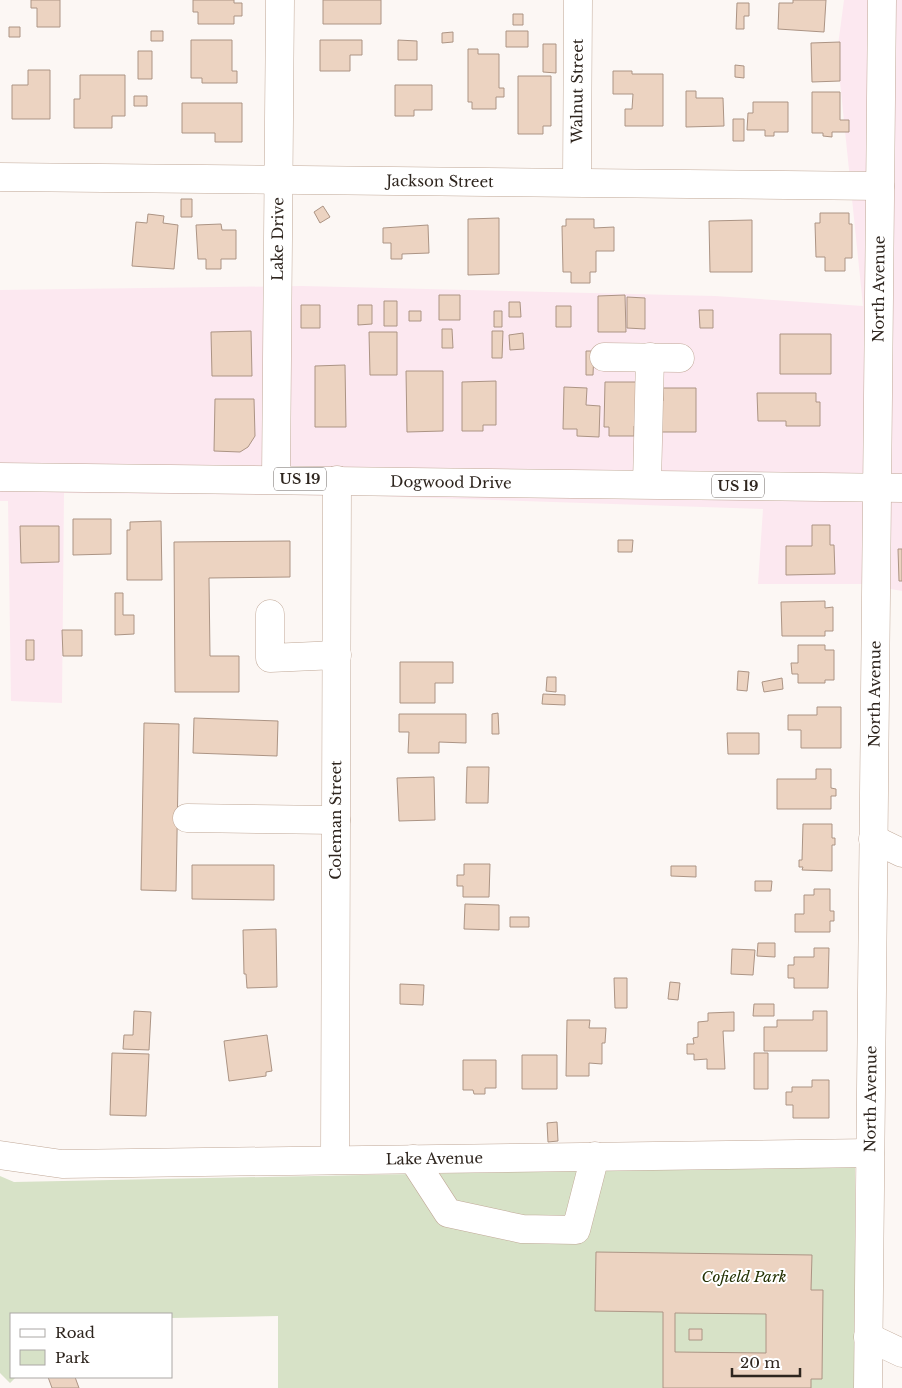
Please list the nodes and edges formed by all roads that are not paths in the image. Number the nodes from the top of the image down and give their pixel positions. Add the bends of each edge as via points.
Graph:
1 (280, 0) edge
2 (578, 0) edge
3 (882, 0) edge
4 (0, 177) edge
5 (278, 179) junction
6 (577, 182) junction
7 (880, 186) junction
8 (891, 231) edge
9 (604, 357) dead end
10 (650, 357) junction
11 (680, 358) dead end
12 (890, 377) edge
13 (0, 477) edge
14 (276, 479) junction
15 (338, 480) junction
16 (647, 484) junction
17 (890, 488) edge
18 (270, 614) dead end
19 (337, 656) junction
20 (187, 818) dead end
21 (336, 820) junction
22 (873, 839) junction
23 (902, 853) edge
24 (870, 1153) junction
25 (0, 1154) edge
26 (595, 1156) junction
27 (413, 1159) junction
28 (335, 1160) junction
29 (868, 1337) junction
30 (902, 1353) edge
31 (868, 1388) edge

1 - 5 street, Lake Drive
2 - 6 street, Walnut Street
3 - 7 street, North Avenue
4 - 5 street, Jackson Street
5 - 6 street, Jackson Street
5 - 14 street, Lake Drive
6 - 7 street, Jackson Street
7 - 8 street, North Avenue
8 - 12 street, North Avenue
9 - 10 street
10 - 11 street
10 - 16 street
12 - 17 street, North Avenue
13 - 14 street, Dogwood Drive / US 19
14 - 15 street, Dogwood Drive / US 19
15 - 16 street, Dogwood Drive / US 19
15 - 19 street, Coleman Street
16 - 17 street, Dogwood Drive / US 19
17 - 22 street, North Avenue
18 - 19 street via 270,658
19 - 21 street, Coleman Street
20 - 21 street
21 - 28 street, Coleman Street
22 - 23 street
22 - 24 street, North Avenue
24 - 26 street, Lake Avenue
24 - 29 street, North Avenue
25 - 28 street, Lake Avenue via 62,1164
26 - 27 street, Lake Avenue
26 - 27 street via 576,1230 522,1228 448,1212
27 - 28 street, Lake Avenue
29 - 30 street
29 - 31 street, North Avenue

